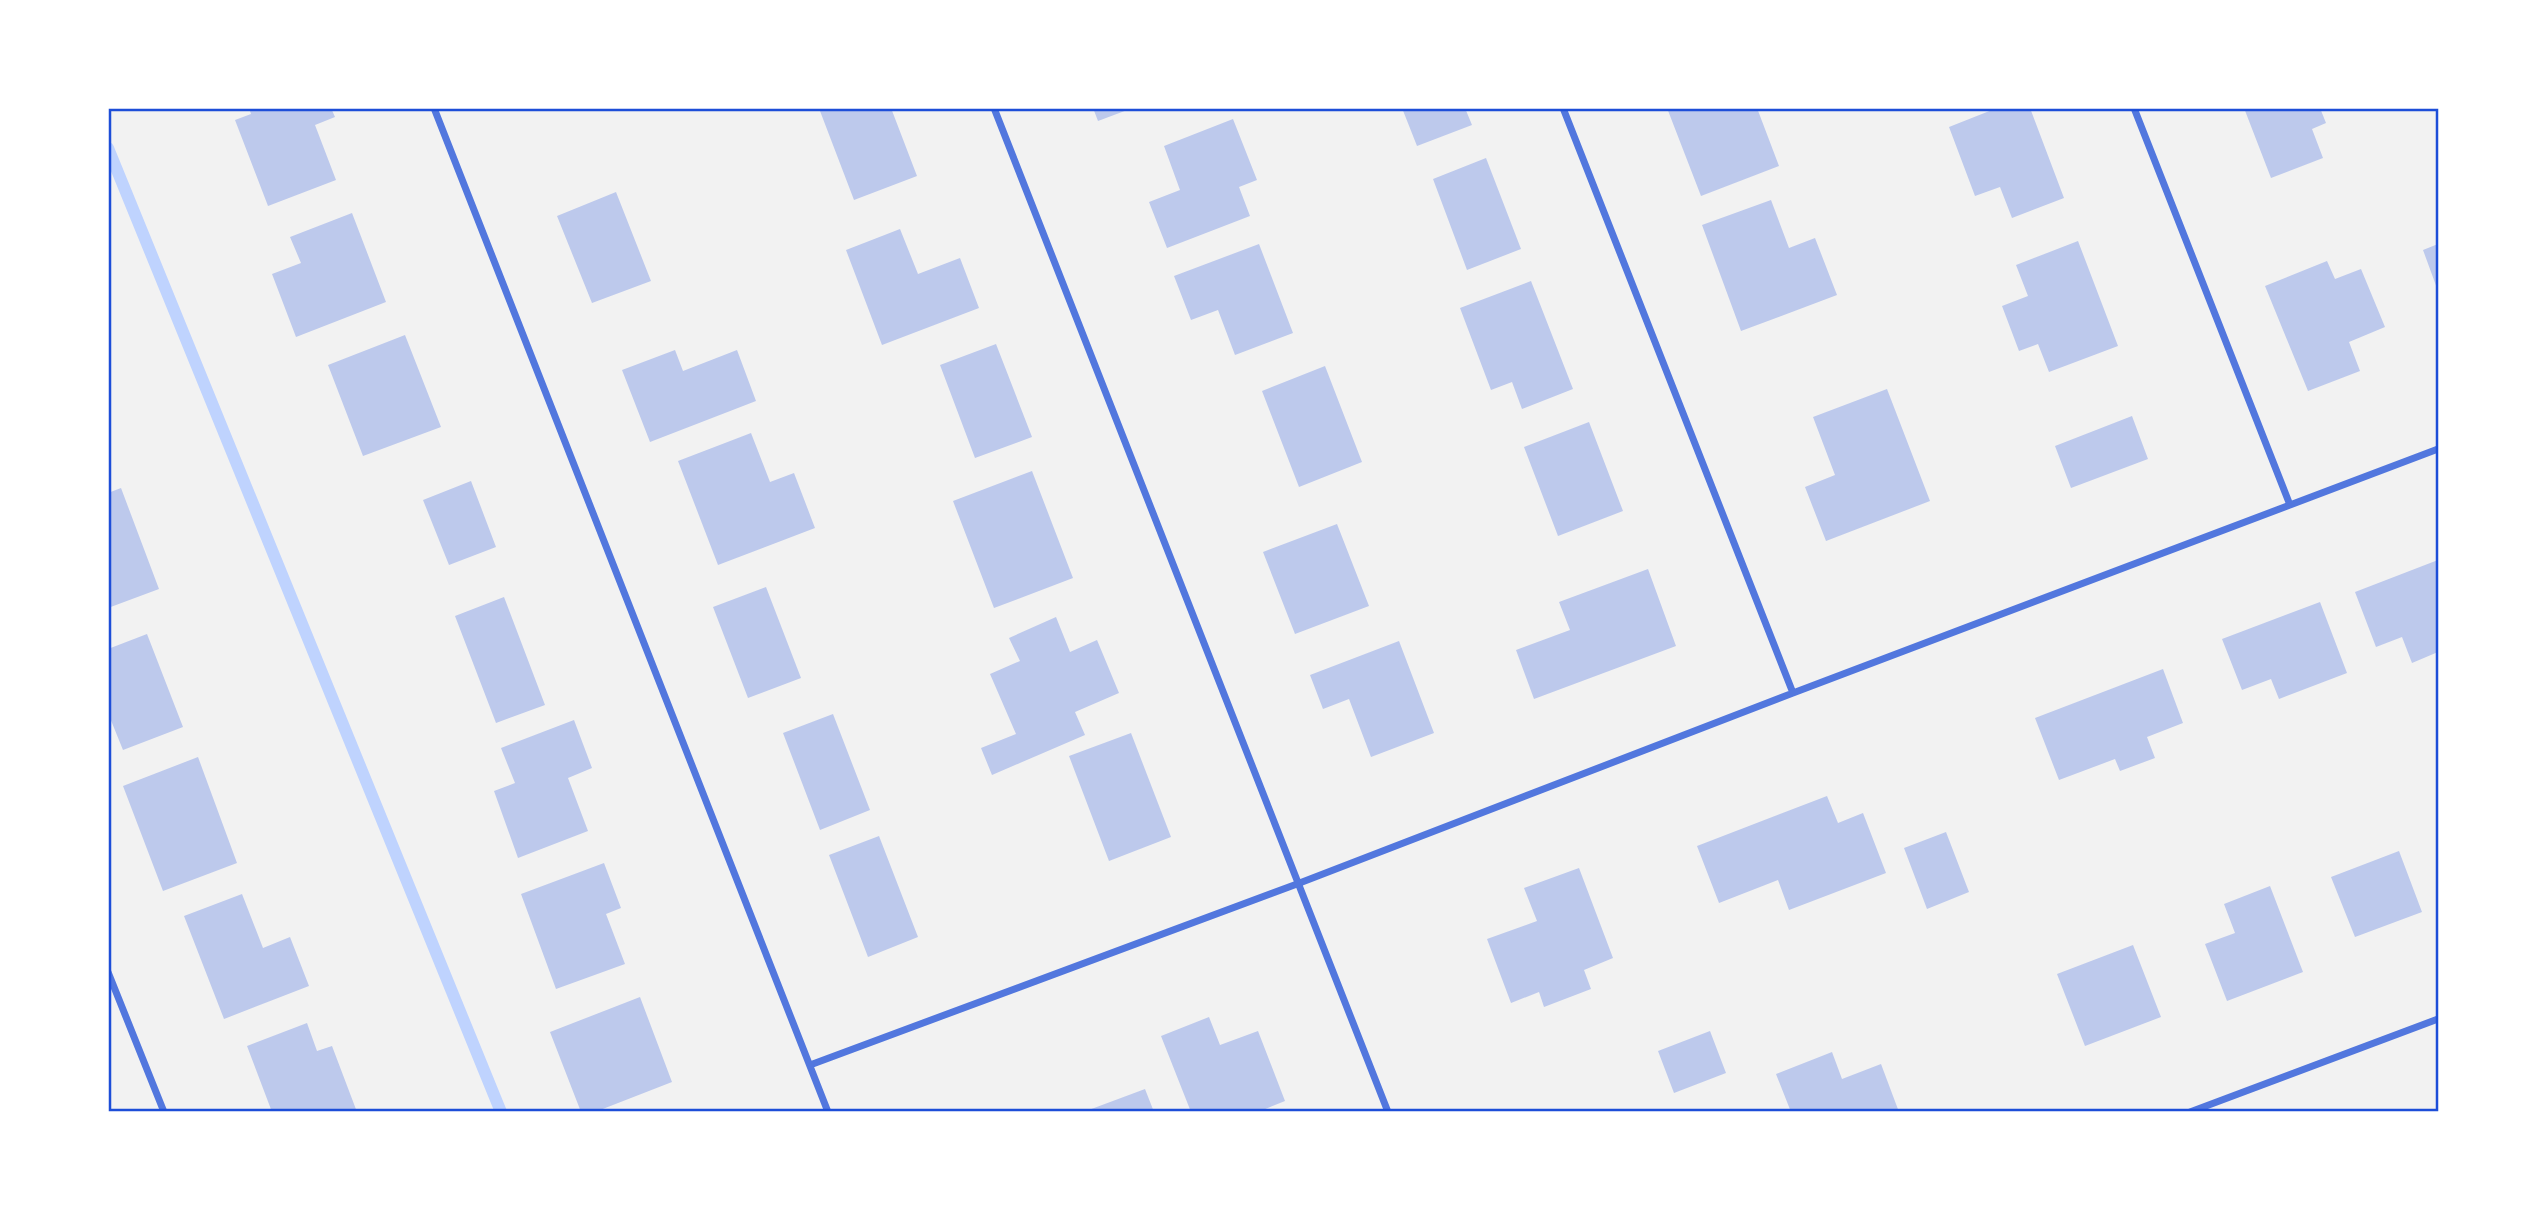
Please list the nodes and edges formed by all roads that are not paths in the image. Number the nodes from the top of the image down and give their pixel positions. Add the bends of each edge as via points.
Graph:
1 (434, 108) edge
2 (994, 108) edge
3 (1563, 108) edge
4 (2134, 108) edge
5 (2438, 449) edge
6 (2290, 505) junction
7 (1793, 693) junction
8 (1297, 884) junction
9 (108, 972) edge
10 (2438, 1019) edge
11 (810, 1065) junction
12 (164, 1111) edge
13 (828, 1111) edge
14 (1388, 1111) edge
15 (2190, 1111) edge

1 - 11 street
2 - 8 street
3 - 7 street
4 - 6 street
5 - 6 street
6 - 7 street
7 - 8 street
8 - 11 street
8 - 14 street
9 - 12 street
10 - 15 street
11 - 13 street

